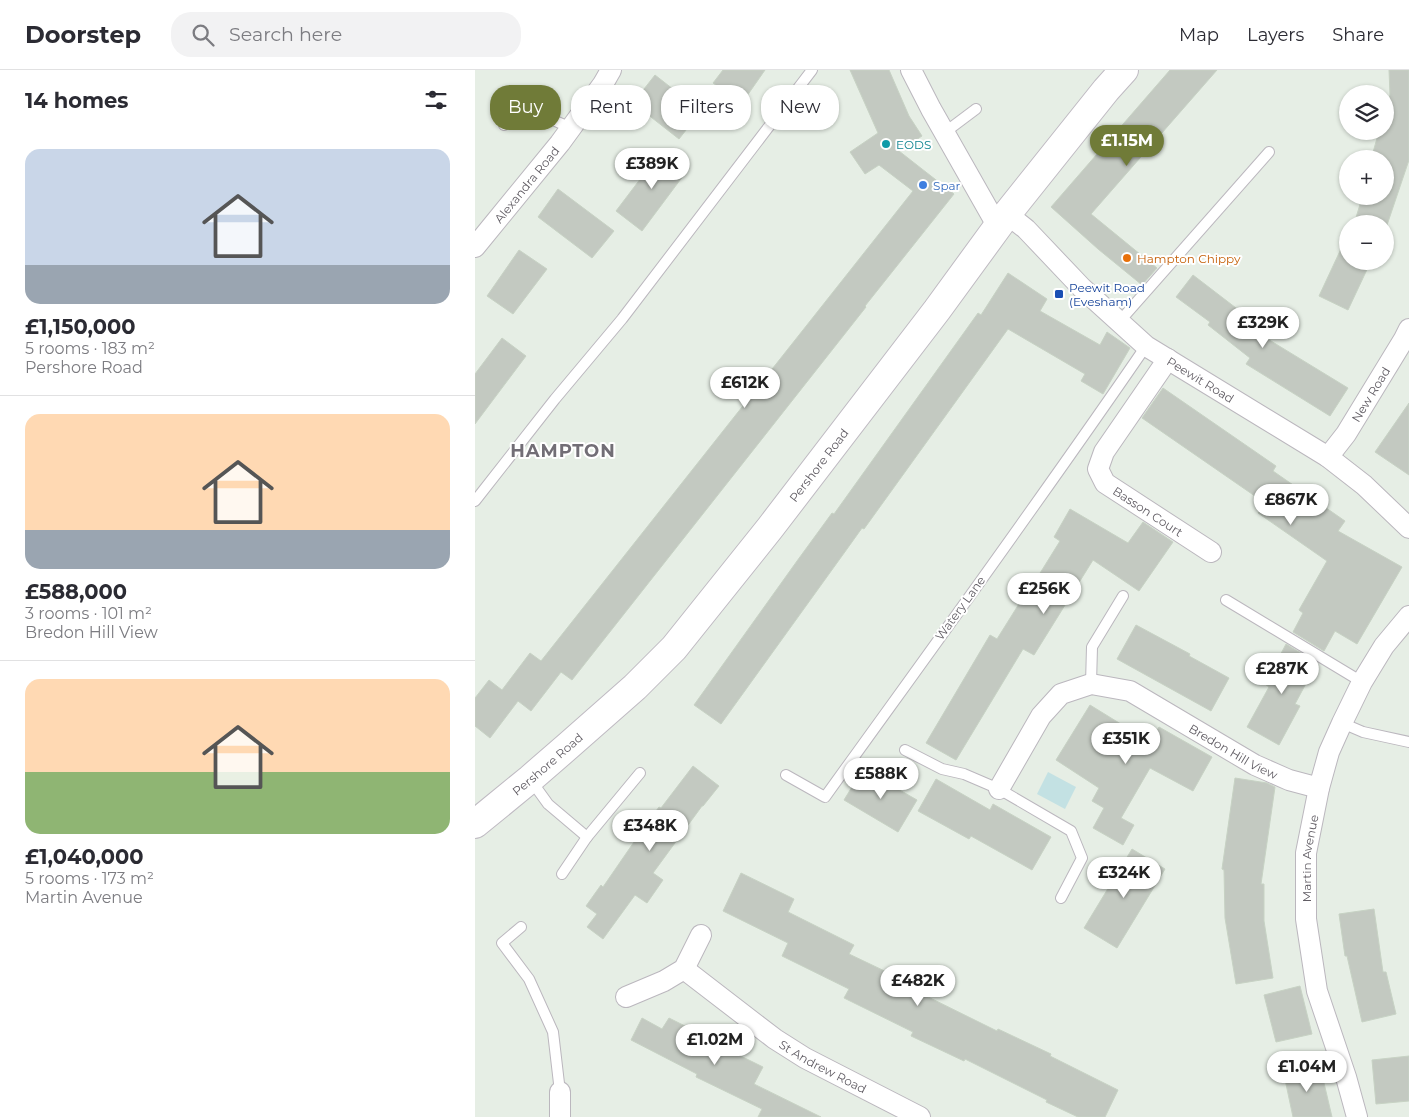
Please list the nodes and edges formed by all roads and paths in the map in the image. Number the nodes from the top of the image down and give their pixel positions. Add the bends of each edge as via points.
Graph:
1 (611, 70) edge
2 (812, 70) edge
3 (911, 70) edge
4 (1124, 70) edge
5 (602, 85) edge
6 (977, 109) dead end
7 (561, 124) edge
8 (571, 128) joint
9 (944, 133) junction
10 (1269, 152) dead end
11 (1003, 220) junction
12 (475, 248) edge
13 (1119, 322) junction
14 (1409, 329) edge
15 (1146, 346) junction
16 (1168, 360) junction
17 (1328, 457) junction
18 (475, 501) edge
19 (1409, 528) edge
20 (1211, 552) dead end
21 (1123, 596) dead end
22 (1226, 600) dead end
23 (1409, 616) edge
24 (1363, 682) junction
25 (1091, 684) junction
26 (1342, 722) junction
27 (1409, 742) edge
28 (905, 750) dead end
29 (640, 773) dead end
30 (786, 775) dead end
31 (530, 780) junction
32 (1319, 788) junction
33 (999, 789) junction
34 (475, 824) edge
35 (587, 837) junction
36 (562, 874) dead end
37 (1061, 898) dead end
38 (521, 927) dead end
39 (701, 935) dead end
40 (685, 968) junction
41 (626, 997) dead end
42 (560, 1092) joint
43 (560, 1117) edge
44 (920, 1117) edge
45 (1357, 1117) edge

1 - 5 street, Alexandra Road
2 - 18 lane via 623,319 555,398
3 - 9 street
4 - 11 main road, Pershore Road
6 - 9 lane
7 - 8 lane
8 - 12 street, Alexandra Road
9 - 11 street
10 - 13 lane
11 - 13 street, Peewit Road via 1026,229
11 - 31 main road, Pershore Road via 781,513 674,648
13 - 15 street, Peewit Road
14 - 17 street, New Road via 1346,434
15 - 16 street, Peewit Road
15 - 30 lane, Watery Lane via 1068,460 825,797
16 - 17 street, Peewit Road
16 - 20 street, Basson Court via 1104,452 1098,469 1105,483
17 - 19 street, Peewit Road
21 - 25 lane via 1092,647
22 - 24 lane
23 - 24 street, Martin Avenue via 1385,646
24 - 26 street, Martin Avenue
25 - 32 street, Bredon Hill View via 1130,691 1255,765 1289,780
25 - 33 street, Bredon Hill View via 1061,694 1041,716
26 - 27 lane via 1363,732
26 - 32 street, Martin Avenue
28 - 33 lane via 942,769
29 - 35 lane
31 - 34 main road, Pershore Road
31 - 35 lane via 548,804
32 - 45 street, Martin Avenue via 1306,853 1306,919 1317,991
33 - 37 lane via 1071,831 1082,858
35 - 36 lane
38 - 42 lane via 502,943 529,979 553,1032
39 - 40 street
40 - 41 street
40 - 44 street, St Andrew Road via 775,1039 805,1058
42 - 43 street

